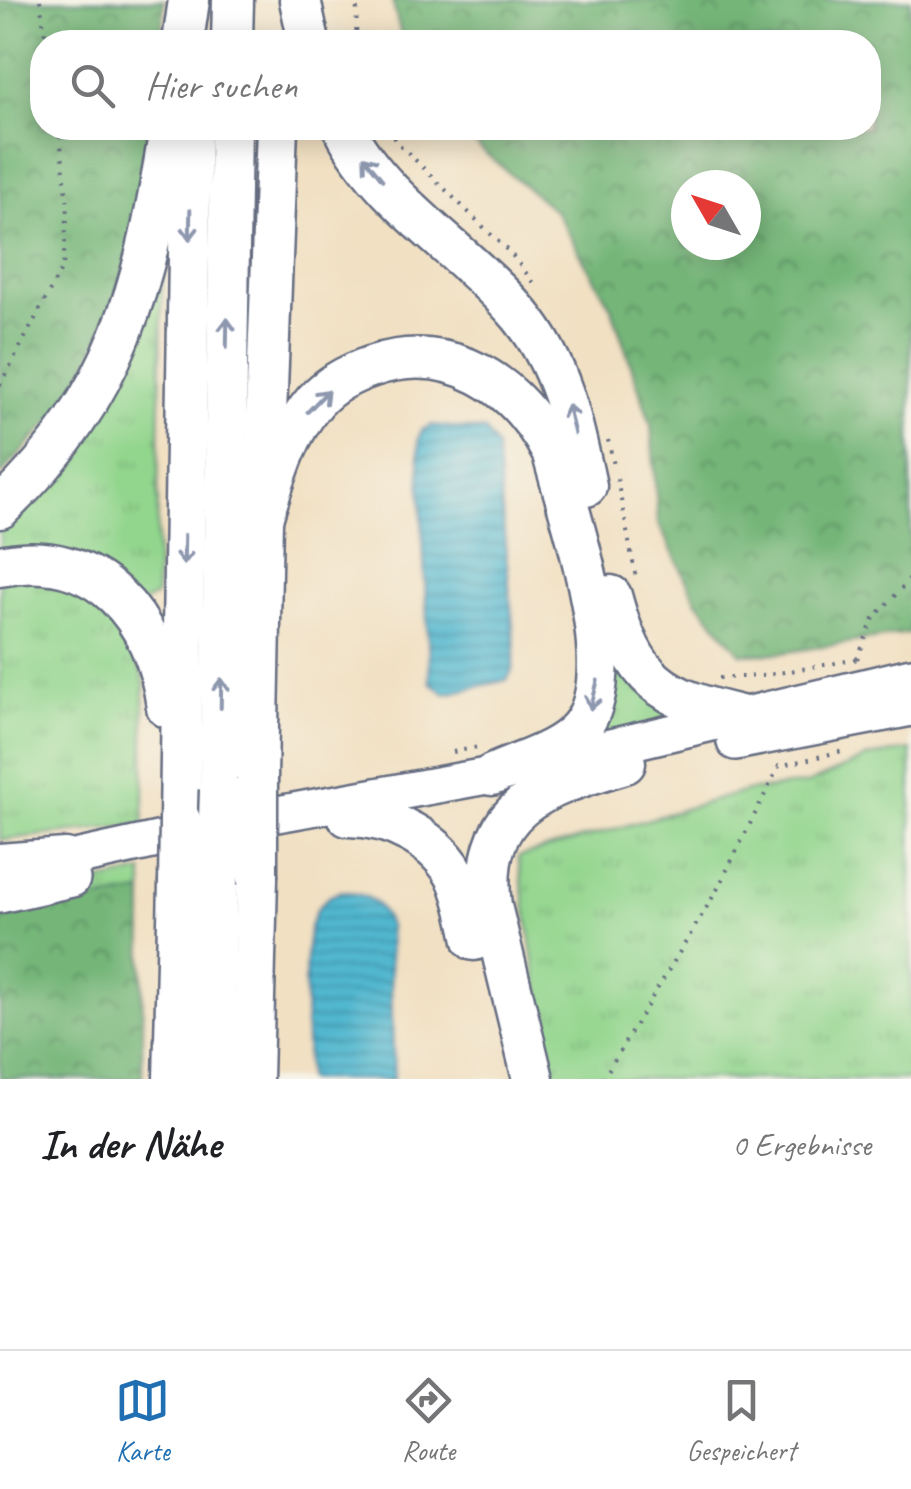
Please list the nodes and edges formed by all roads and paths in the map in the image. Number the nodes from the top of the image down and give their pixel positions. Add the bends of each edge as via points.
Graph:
1 (40, 0) edge
2 (191, 0) edge
3 (233, 0) edge
4 (282, 0) edge
5 (300, 0) edge
6 (357, 0) edge
7 (44, 30) edge
8 (185, 30) edge
9 (192, 30) edge
10 (232, 30) edge
11 (281, 30) edge
12 (306, 30) edge
13 (356, 30) edge
14 (61, 140) edge
15 (168, 140) edge
16 (192, 140) edge
17 (230, 140) edge
18 (277, 140) edge
19 (350, 140) edge
20 (0, 385) edge
21 (0, 508) edge
22 (262, 519) junction
23 (0, 566) edge
24 (911, 578) edge
25 (867, 666) junction
26 (710, 676) dead end
27 (911, 676) edge
28 (911, 708) edge
29 (744, 718) junction
30 (625, 763) junction
31 (779, 766) dead end
32 (492, 775) junction
33 (203, 793) junction
34 (348, 816) junction
35 (0, 864) edge
36 (71, 869) junction
37 (0, 875) edge
38 (198, 883) junction
39 (0, 895) edge
40 (174, 1079) edge
41 (213, 1079) edge
42 (252, 1079) edge
43 (508, 1079) edge
44 (533, 1079) edge
45 (603, 1079) edge

1 - 7 path
2 - 8 highway
2 - 9 highway
3 - 10 highway
4 - 11 highway
5 - 12 highway
6 - 13 path
14 - 20 path via 68,206 63,266
15 - 21 highway via 138,291 113,358 47,462
16 -> 33 highway
33 -> 17 highway
18 - 22 highway
29 -> 19 highway via 667,692 630,654 567,401 550,359 522,318 394,194
22 -> 32 highway via 294,430 345,377 392,360 434,358 466,366 521,404 553,454 598,643 598,684 589,715 568,740
22 - 33 highway
23 - 33 highway via 56,564 88,575 141,622
24 - 25 path via 874,618
25 - 26 path via 736,680
25 - 27 main road
25 - 29 main road
28 - 30 main road
29 - 32 main road
30 - 34 main road
30 - 44 highway via 522,803 494,846 492,906
31 - 45 path via 717,890
32 - 36 main road via 272,816
33 - 38 highway, bridge
33 - 42 highway, bridge via 257,877
34 - 36 main road
34 - 43 highway via 397,824 432,848 457,878
35 - 36 highway
36 - 37 main road
36 - 39 main road
38 - 40 highway
38 - 41 highway

